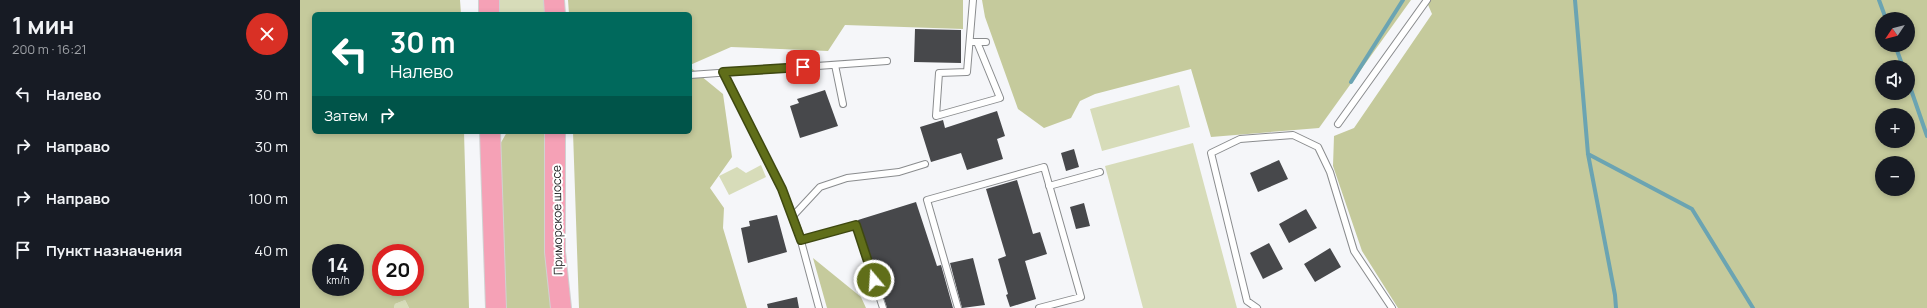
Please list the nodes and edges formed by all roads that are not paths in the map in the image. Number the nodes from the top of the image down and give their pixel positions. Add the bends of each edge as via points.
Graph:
1 (489, 0) edge
2 (554, 0) edge
3 (973, 0) edge
4 (1427, 0) edge
5 (489, 12) edge
6 (555, 12) edge
7 (974, 42) junction
8 (986, 42) dead end
9 (887, 61) dead end
10 (835, 65) junction
11 (723, 72) junction
12 (692, 74) edge
13 (843, 104) dead end
14 (1338, 124) dead end
15 (490, 134) edge
16 (555, 134) edge
17 (925, 164) dead end
18 (1100, 172) dead end
19 (1049, 186) junction
20 (793, 216) junction
21 (801, 240) junction
22 (496, 308) edge
23 (561, 308) edge
24 (820, 308) edge
25 (883, 308) edge
26 (958, 308) edge
27 (1039, 308) edge
28 (1256, 308) edge
29 (1392, 308) edge

1 - 5 main road
2 - 6 main road
3 - 7 lane
4 - 14 lane
7 - 7 lane via 967,72 939,73 936,116 1000,98
7 - 8 lane
9 - 10 lane
10 - 11 lane
10 - 13 lane
11 - 12 lane
11 - 20 lane
15 - 22 main road
16 - 23 main road, Приморское шоссе via 555,252
17 - 20 lane via 899,172 847,178 820,188
18 - 19 lane
19 - 26 lane via 1044,167 927,200
19 - 27 lane via 1081,297
20 - 21 lane
21 - 24 lane
21 - 25 lane via 856,225
28 - 29 lane via 1247,301 1211,154 1240,139 1293,135 1318,147 1330,172 1354,251

